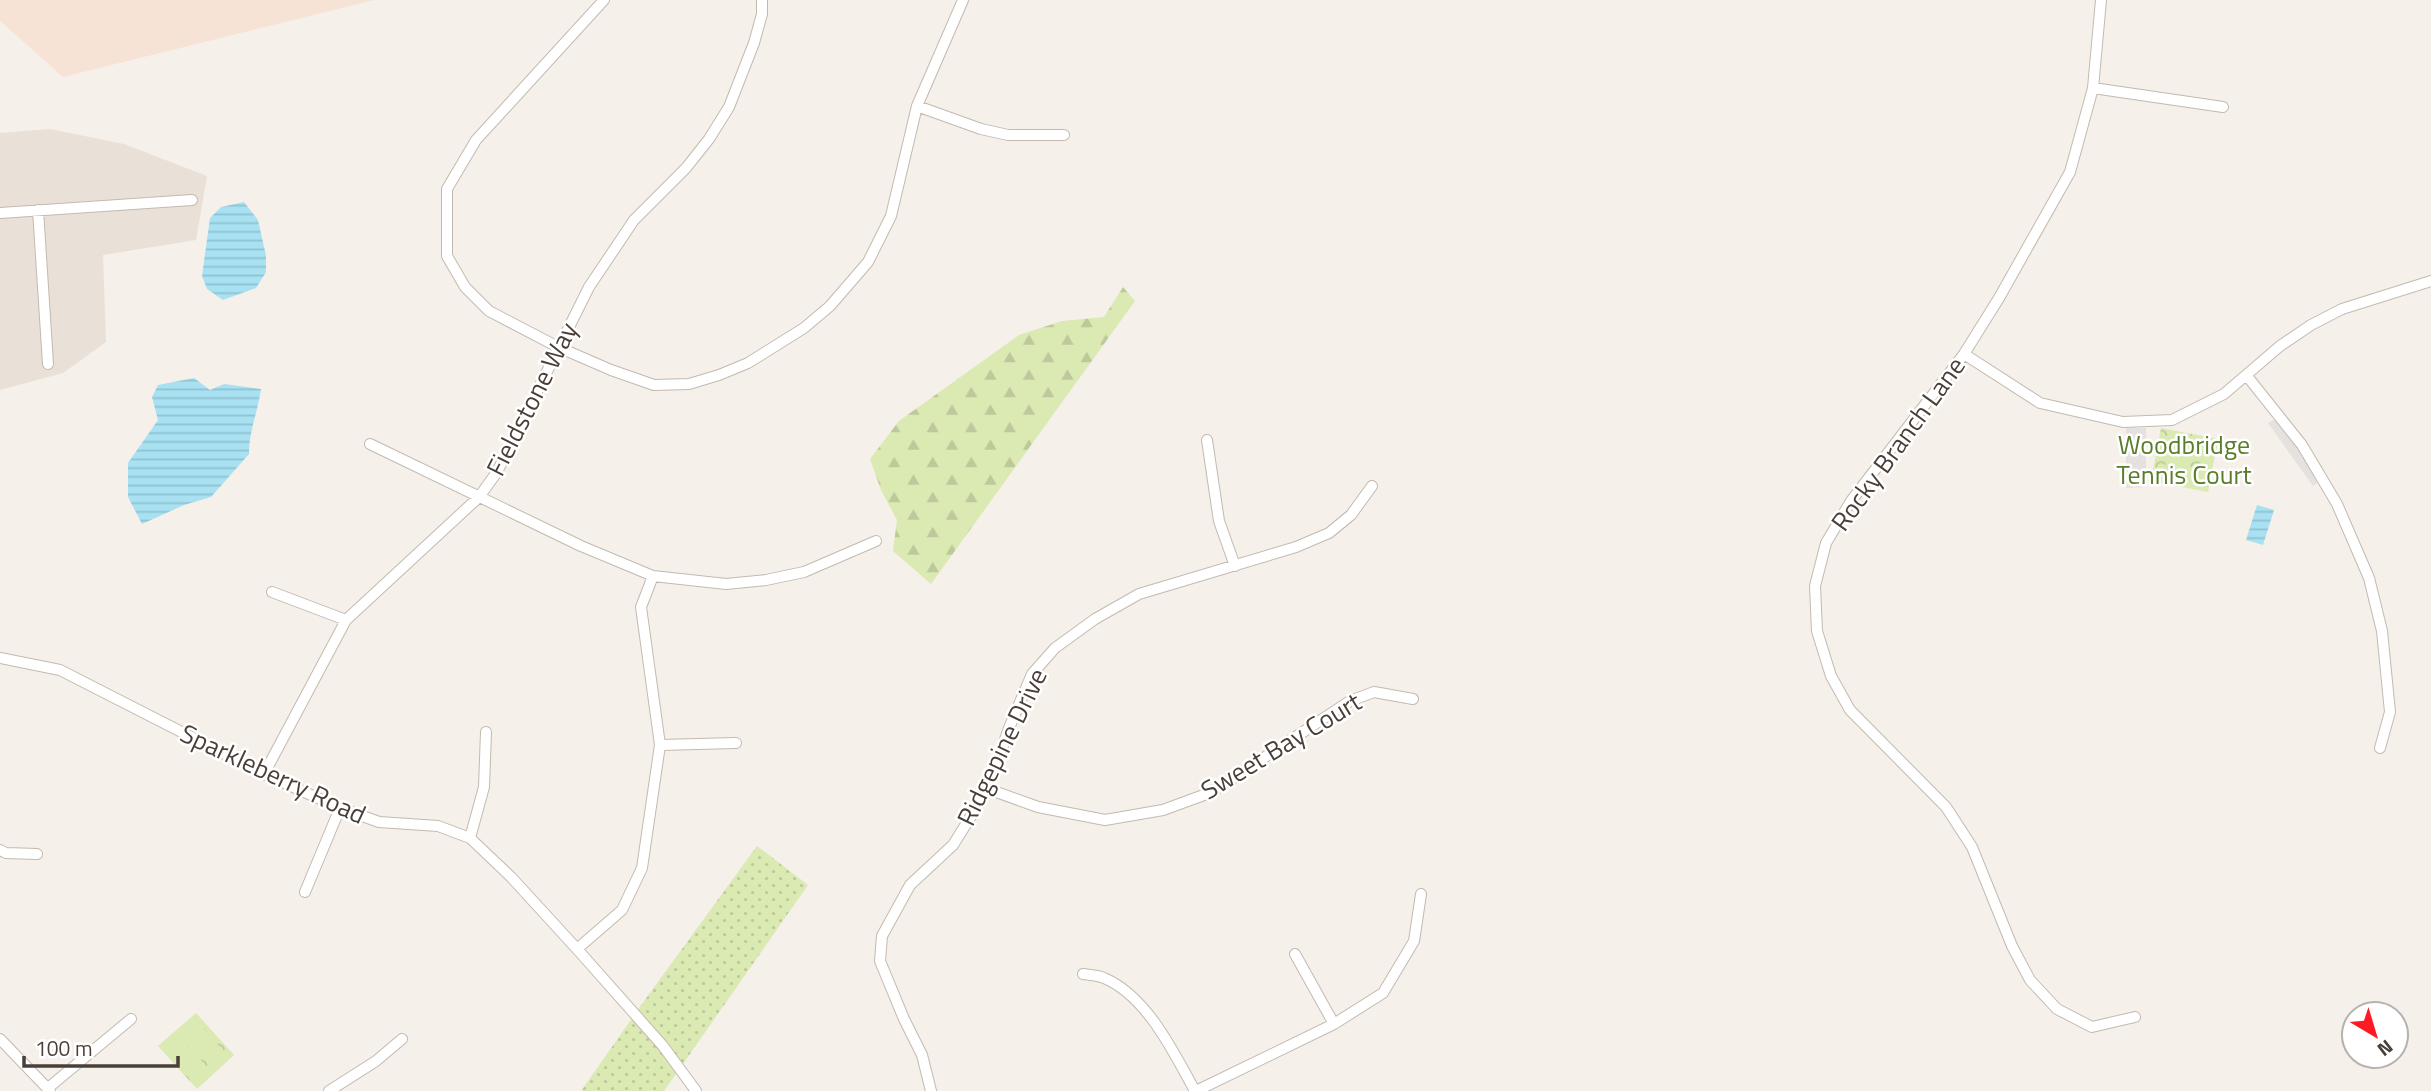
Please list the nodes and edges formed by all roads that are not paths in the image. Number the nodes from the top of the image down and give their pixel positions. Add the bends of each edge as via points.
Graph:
1 (604, 0) edge
2 (762, 0) edge
3 (963, 0) edge
4 (2101, 0) edge
5 (2093, 88) junction
6 (917, 106) junction
7 (2223, 107) dead end
8 (1063, 135) dead end
9 (192, 200) dead end
10 (38, 210) junction
11 (0, 213) edge
12 (2431, 281) edge
13 (558, 347) junction
14 (1964, 354) junction
15 (48, 364) dead end
16 (2247, 376) junction
17 (1207, 440) dead end
18 (370, 444) dead end
19 (1371, 486) dead end
20 (479, 497) junction
21 (876, 541) dead end
22 (1235, 566) junction
23 (653, 576) junction
24 (272, 592) dead end
25 (345, 621) junction
26 (0, 658) edge
27 (1413, 699) dead end
28 (486, 732) dead end
29 (736, 743) dead end
30 (660, 745) junction
31 (2380, 748) dead end
32 (264, 774) junction
33 (988, 789) junction
34 (340, 808) junction
35 (470, 838) junction
36 (0, 850) edge
37 (37, 853) dead end
38 (305, 892) dead end
39 (1421, 894) dead end
40 (576, 948) junction
41 (1296, 954) dead end
42 (1083, 974) dead end
43 (2135, 1017) dead end
44 (131, 1019) dead end
45 (1334, 1024) junction
46 (0, 1039) edge
47 (402, 1039) dead end
48 (49, 1090) edge
49 (329, 1091) edge
50 (696, 1091) edge
51 (931, 1091) edge
52 (1196, 1091) edge

1 - 13 street via 476,140 447,189 447,256 465,286 489,311
2 - 13 street, Fieldstone Way via 754,43 729,107 686,168 634,220 589,287
3 - 6 street
4 - 5 street, Rocky Branch Lane
5 - 7 street
5 - 14 street, Rocky Branch Lane via 2070,172
6 - 8 street via 1008,135
6 - 13 street via 891,216 868,262 830,306 774,348 748,363 690,384 654,385
9 - 10 street
10 - 11 street
10 - 15 street
12 - 16 street via 2342,309 2311,325
13 - 20 street, Fieldstone Way via 497,472
14 - 16 street via 2040,402 2123,422 2172,420 2224,394
14 - 43 street, Rocky Branch Lane via 1851,501 1826,542 1815,586 1817,631 1831,676 1850,710 1946,807 1972,847 2030,980 2057,1009 2092,1027
16 - 31 street via 2302,444 2337,504 2369,578 2382,631 2390,712
17 - 22 street via 1219,521
18 - 20 street
19 - 22 street, Ridgepine Drive via 1352,515 1329,533
20 - 23 street
20 - 25 street, Fieldstone Way
21 - 23 street via 804,572 766,580 726,584
22 - 33 street, Ridgepine Drive via 1139,594 1055,648 1032,674
23 - 30 street via 641,607
24 - 25 street
25 - 32 street, Fieldstone Way
26 - 32 street, Sparkleberry Road via 60,670
27 - 33 street, Sweet Bay Court via 1374,692 1350,701 1212,792 1163,810 1105,820 1038,807
28 - 35 street via 484,787
29 - 30 street
30 - 40 street via 642,868 622,910
32 - 34 street, Sparkleberry Road
33 - 51 street, Ridgepine Drive via 953,845 910,885 882,936 880,961 922,1055
34 - 35 street, Sparkleberry Road via 379,822 438,826
34 - 38 street
35 - 40 street, Sparkleberry Road
36 - 37 street
39 - 45 street via 1415,941 1382,993
40 - 50 street, Sparkleberry Road via 663,1046
41 - 45 street
42 - 52 street via 1103,977 1130,995 1165,1037
44 - 48 street
45 - 52 street
46 - 48 street
47 - 49 street

